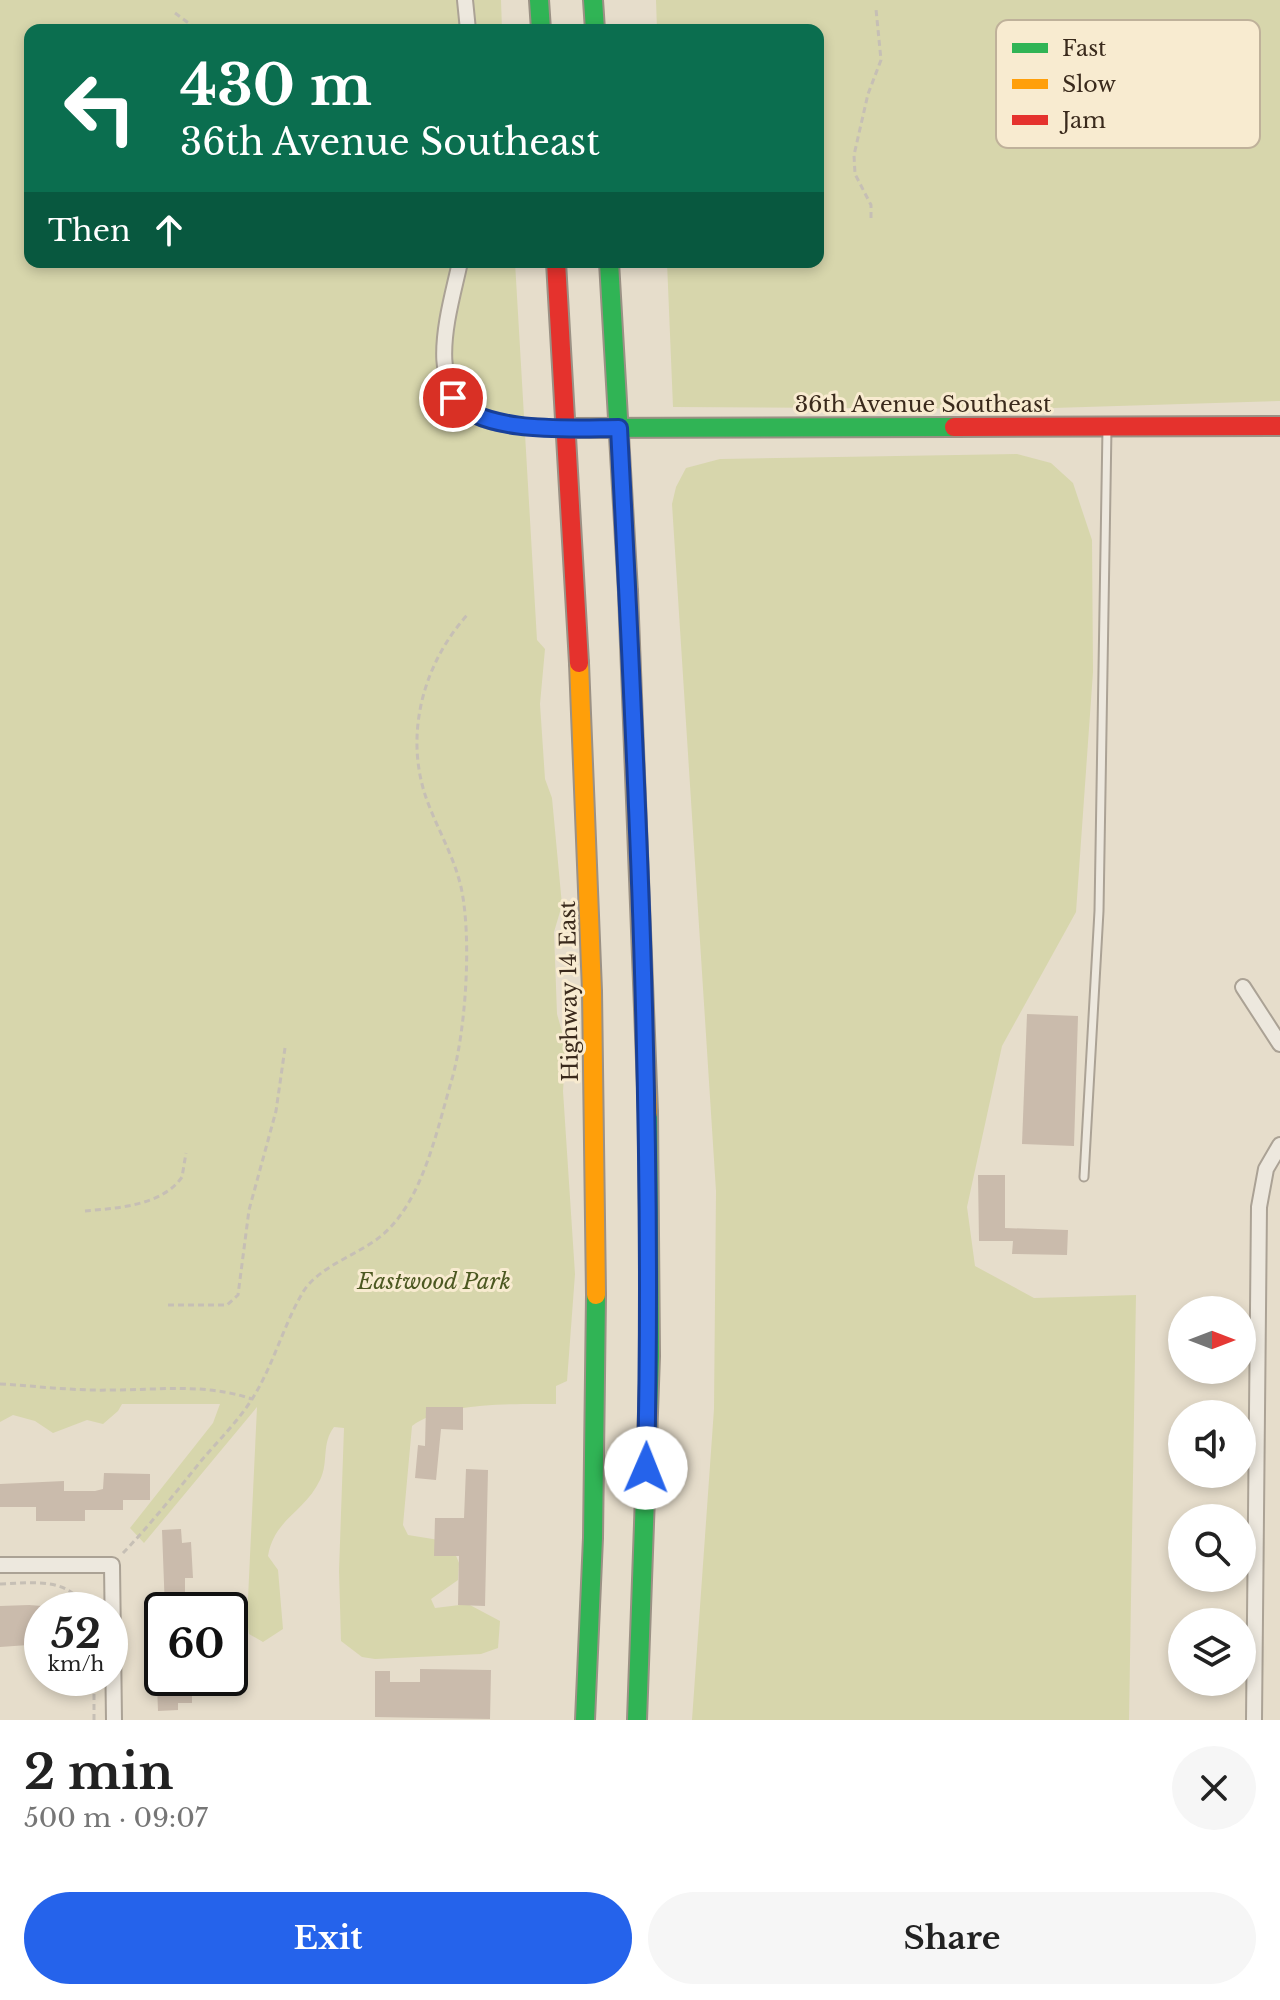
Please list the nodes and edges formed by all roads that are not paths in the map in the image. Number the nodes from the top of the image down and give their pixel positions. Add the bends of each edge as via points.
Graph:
1 (465, 0) edge
2 (539, 0) edge
3 (593, 0) edge
4 (467, 24) edge
5 (541, 24) edge
6 (595, 24) edge
7 (459, 268) edge
8 (556, 268) edge
9 (609, 268) edge
10 (1280, 426) edge
11 (567, 428) junction
12 (619, 428) junction
13 (1107, 428) junction
14 (1243, 987) dead end
15 (1280, 1044) edge
16 (1280, 1145) edge
17 (1084, 1177) dead end
18 (0, 1565) edge
19 (114, 1720) edge
20 (585, 1720) edge
21 (637, 1720) edge
22 (1254, 1720) edge

1 - 4 street
2 - 5 main road
3 - 6 main road
7 - 11 street via 444,362 453,398 482,418
8 - 11 main road, Highway 14 East
9 - 12 main road
10 - 13 main road, 36th Avenue Southeast
11 - 12 main road, 36th Avenue Southeast
11 - 20 main road, Highway 14 East via 586,767 597,1153 595,1451
12 - 13 main road, 36th Avenue Southeast
12 - 21 main road via 638,796 647,1163 648,1386
13 - 17 lane via 1099,911
14 - 15 street
16 - 22 street via 1266,1169 1259,1207
18 - 19 street via 112,1565

